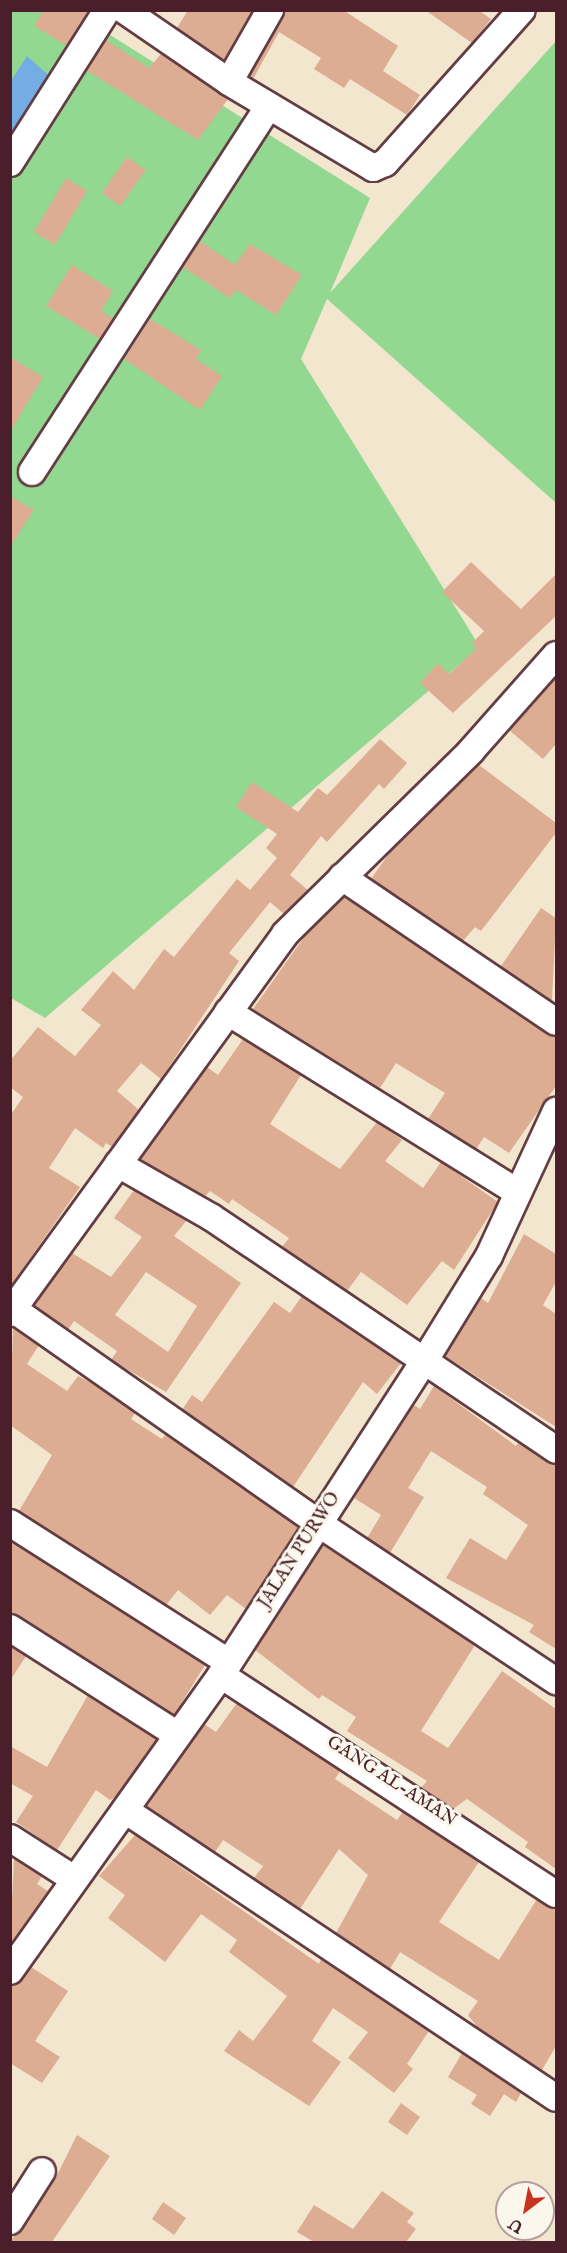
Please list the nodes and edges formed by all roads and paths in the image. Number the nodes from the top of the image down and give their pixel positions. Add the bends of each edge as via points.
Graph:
1 (107, 10) edge
2 (124, 10) edge
3 (270, 10) edge
4 (522, 10) edge
5 (229, 82) junction
6 (269, 106) junction
7 (10, 163) edge
8 (32, 472) dead end
9 (556, 655) edge
10 (342, 876) junction
11 (228, 1012) junction
12 (556, 1022) edge
13 (556, 1111) edge
14 (549, 1140) edge
15 (118, 1164) junction
16 (517, 1192) junction
17 (11, 1310) edge
18 (425, 1360) junction
19 (556, 1450) edge
20 (10, 1523) edge
21 (318, 1523) junction
22 (10, 1628) edge
23 (225, 1669) junction
24 (556, 1681) edge
25 (177, 1735) junction
26 (125, 1810) junction
27 (10, 1838) edge
28 (74, 1879) junction
29 (556, 1894) edge
30 (10, 1971) edge
31 (556, 2098) edge
32 (42, 2171) dead end
33 (10, 2221) edge

1 - 7 street
2 - 5 street
3 - 5 street
4 - 6 street via 379,167
5 - 6 street
6 - 8 street
9 - 10 street via 471,751
10 - 11 street via 285,934
10 - 12 street
11 - 15 street
11 - 16 street
13 - 14 street, JALAN PURWO
14 - 16 street, JALAN PURWO
15 - 17 street
15 - 18 street via 211,1217
16 - 18 street, JALAN PURWO via 489,1256
17 - 21 street
18 - 19 street
18 - 21 street, JALAN PURWO
20 - 23 street, GANG AL-AMAN
21 - 23 street, JALAN PURWO
21 - 24 street
22 - 25 street
23 - 25 street, JALAN PURWO
23 - 29 street, GANG AL-AMAN
25 - 26 street, JALAN PURWO
26 - 28 street, JALAN PURWO
26 - 31 street
27 - 28 street
28 - 30 street, JALAN PURWO
32 - 33 street

